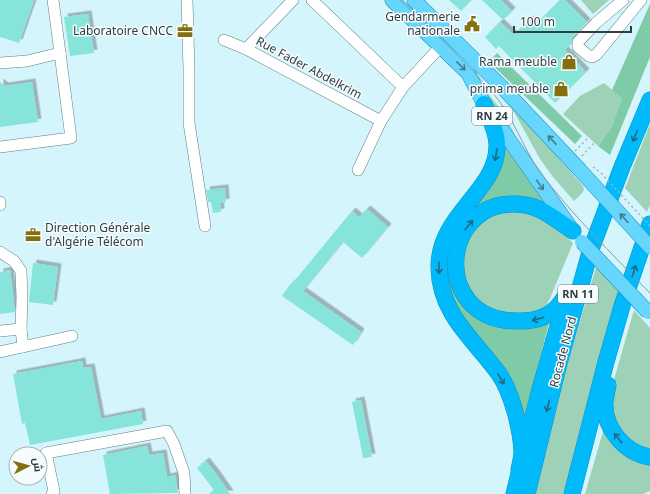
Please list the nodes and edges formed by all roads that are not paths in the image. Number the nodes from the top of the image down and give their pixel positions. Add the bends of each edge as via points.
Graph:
1 (53, 0) edge
2 (187, 0) edge
3 (293, 0) edge
4 (312, 0) edge
5 (392, 0) edge
6 (414, 0) edge
7 (623, 0) edge
8 (641, 0) edge
9 (224, 40) dead end
10 (441, 46) junction
11 (246, 49) junction
12 (60, 53) junction
13 (0, 63) edge
14 (403, 87) junction
15 (650, 100) edge
16 (484, 104) junction
17 (381, 121) junction
18 (0, 147) edge
19 (358, 170) dead end
20 (650, 225) edge
21 (205, 226) dead end
22 (581, 243) junction
23 (650, 247) edge
24 (0, 252) edge
25 (566, 295) junction
26 (622, 306) junction
27 (649, 313) edge
28 (21, 329) junction
29 (0, 331) edge
30 (72, 336) dead end
31 (23, 347) junction
32 (0, 352) edge
33 (650, 457) edge
34 (519, 470) junction
35 (52, 494) edge
36 (185, 494) edge
37 (514, 494) edge
38 (527, 494) edge
39 (572, 494) edge

1 - 12 street
2 - 21 street via 189,123
3 - 11 street
4 - 14 street
5 - 10 main road, RN 24
23 -> 6 main road, RN 24, bridge via 579,163
7 - 8 street via 578,42 578,47 589,56 596,54
9 - 11 street, Rue Fader Abdelkrim
10 - 14 street
10 -> 16 main road, RN 24 via 468,73
11 - 17 street, Rue Fader Abdelkrim
12 - 13 street via 27,61
12 - 18 street via 71,138
14 - 17 street
15 -> 22 highway, Rocade Nord / RN 11 via 622,167
16 -> 22 main road, RN 24
16 -> 34 highway via 498,144 496,160 490,173 450,226 441,248 440,279 451,313 499,375 506,388 514,408 519,432 522,452
17 - 19 street
26 -> 20 highway
22 - 25 highway
25 -> 22 highway via 558,308 541,319 515,322 493,318 476,308 463,292 456,276 456,250 465,230 478,216 498,206 525,205 538,210 551,216
22 - 27 main road, RN 24, bridge
22 -> 38 highway, Rocade Nord / RN 11 via 558,367
24 - 28 street via 14,261 21,271
25 - 34 highway
33 -> 26 highway via 632,451 622,444 608,422 605,402
26 - 39 highway
28 - 29 street
28 - 31 street
30 - 31 street
31 - 32 street
34 - 37 highway
35 - 36 street via 54,491 46,453 167,431 184,473

